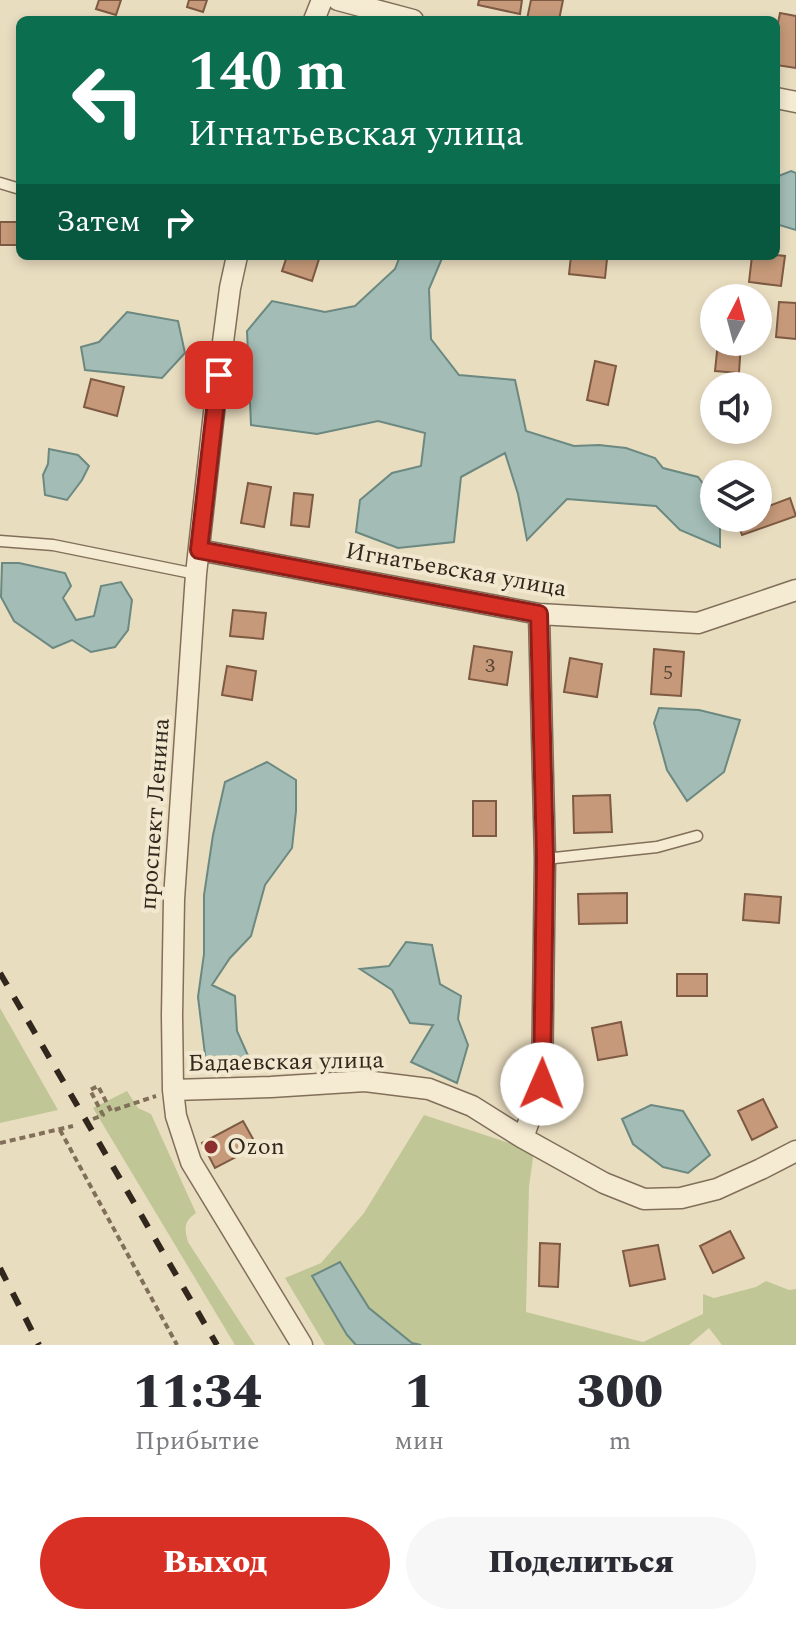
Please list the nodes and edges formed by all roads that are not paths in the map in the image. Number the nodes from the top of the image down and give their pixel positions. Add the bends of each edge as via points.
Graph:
1 (338, 0) edge
2 (398, 16) edge
3 (236, 260) edge
4 (0, 541) edge
5 (199, 550) junction
6 (196, 574) junction
7 (796, 590) edge
8 (539, 614) junction
9 (697, 836) dead end
10 (545, 859) junction
11 (173, 1090) junction
12 (523, 1138) junction
13 (796, 1151) edge
14 (302, 1345) edge

1 - 2 street
3 - 5 street, проспект Ленина
4 - 6 lane via 53,545
5 - 6 street, проспект Ленина
5 - 8 street, Игнатьевская улица
6 - 11 street, проспект Ленина via 174,899
7 - 8 street, Игнатьевская улица via 698,623
8 - 10 street
9 - 10 lane via 657,847
10 - 12 street via 542,1084
11 - 12 street, Бадаевская улица via 365,1081 429,1089 472,1106
11 - 14 street, проспект Ленина via 191,1162
12 - 13 street, Бадаевская улица via 644,1199 681,1198 717,1189

